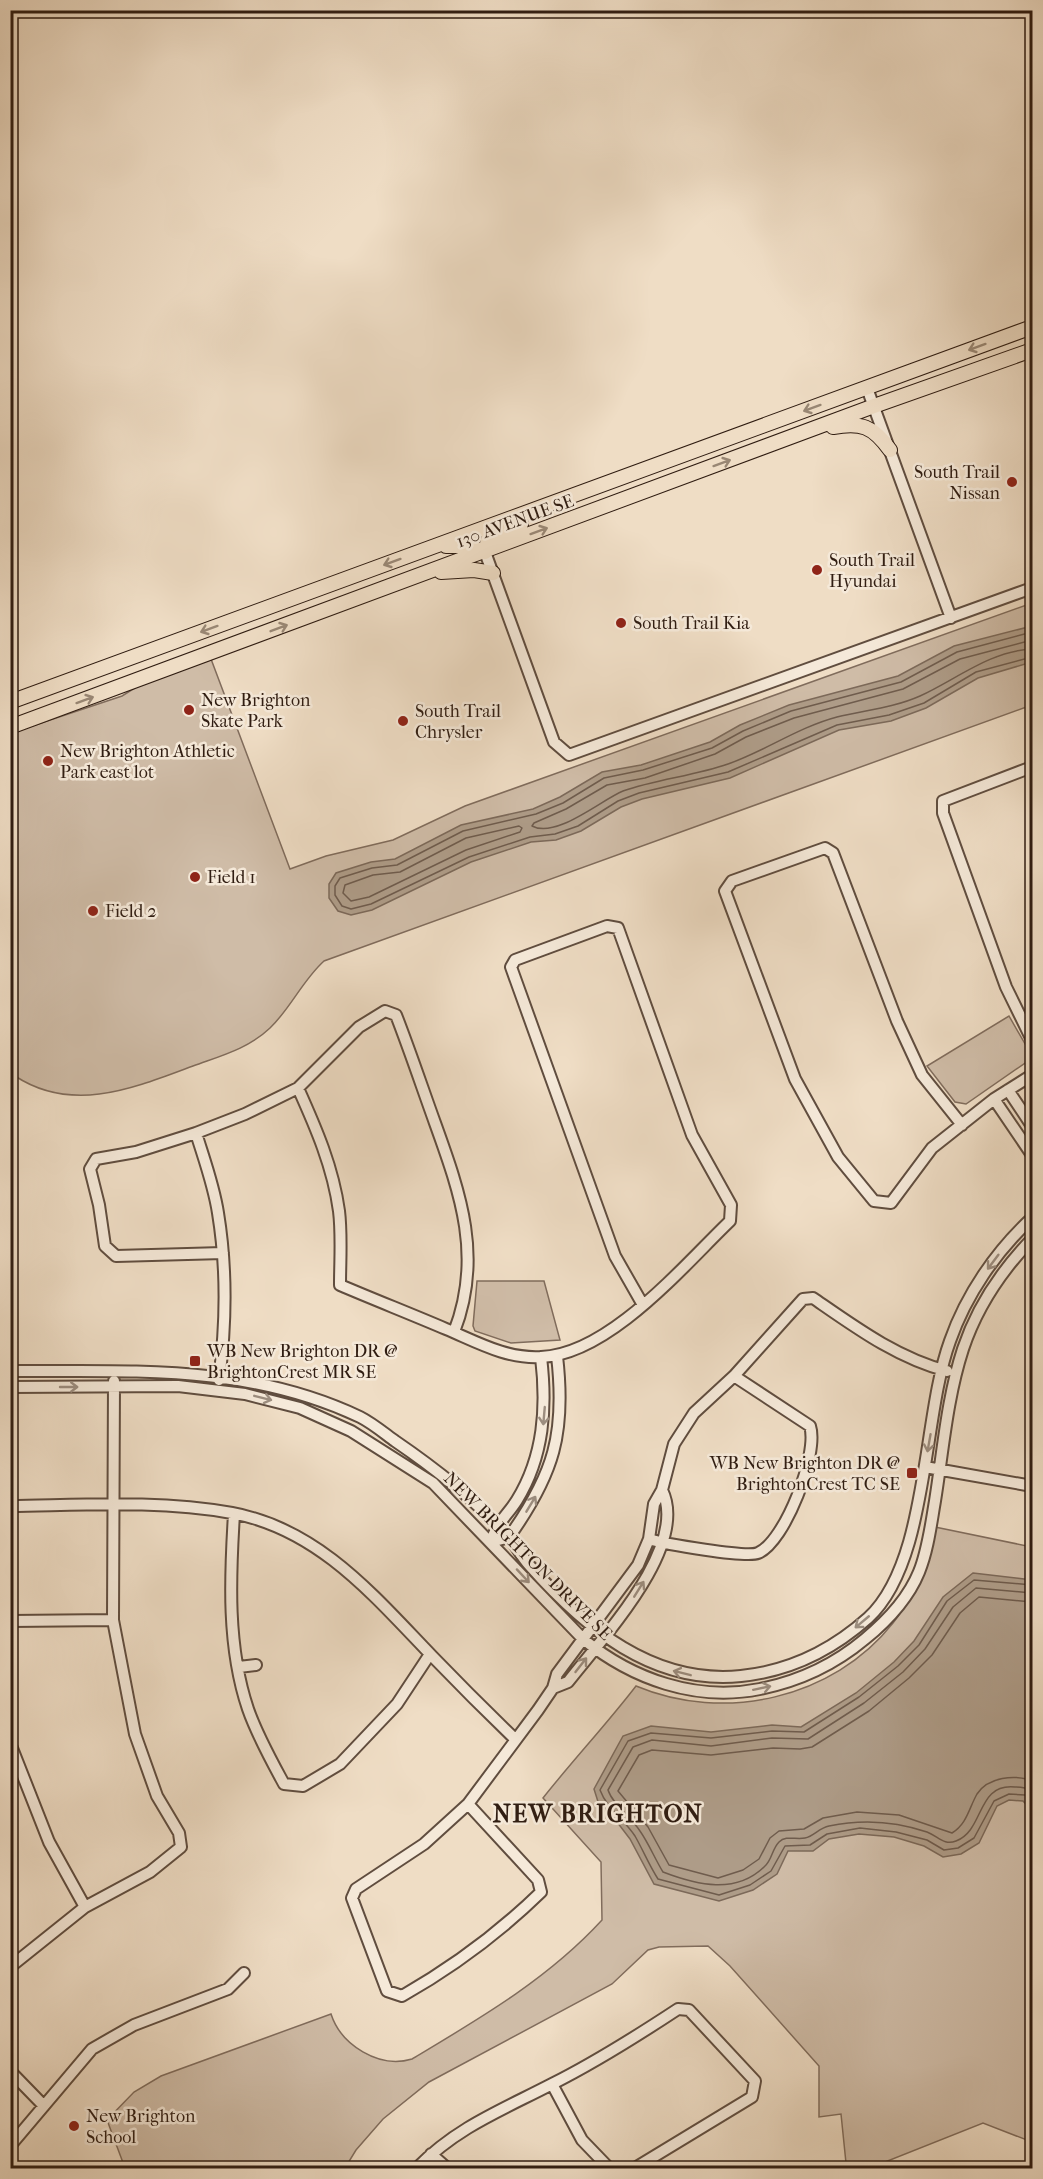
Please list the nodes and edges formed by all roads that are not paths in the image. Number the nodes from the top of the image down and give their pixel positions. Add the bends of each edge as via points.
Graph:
1 (1032, 327) edge
2 (1032, 350) edge
3 (867, 388) junction
4 (874, 406) junction
5 (804, 432) junction
6 (890, 450) junction
7 (644, 469) junction
8 (432, 547) junction
9 (484, 552) junction
10 (493, 573) junction
11 (421, 574) junction
12 (1032, 588) edge
13 (951, 618) junction
14 (10, 702) edge
15 (10, 727) edge
16 (1032, 767) edge
17 (1032, 1040) edge
18 (1032, 1074) edge
19 (298, 1088) junction
20 (1008, 1090) junction
21 (994, 1099) junction
22 (962, 1125) junction
23 (1032, 1126) edge
24 (196, 1133) junction
25 (1032, 1155) edge
26 (1032, 1218) edge
27 (1032, 1239) edge
28 (223, 1253) junction
29 (643, 1305) junction
30 (454, 1332) junction
31 (557, 1356) junction
32 (541, 1358) junction
33 (942, 1369) junction
34 (10, 1371) edge
35 (114, 1372) junction
36 (956, 1373) junction
37 (220, 1376) junction
38 (734, 1376) junction
39 (10, 1387) edge
40 (114, 1387) junction
41 (218, 1389) junction
42 (924, 1467) junction
43 (941, 1469) junction
44 (1032, 1486) edge
45 (662, 1490) junction
46 (114, 1505) junction
47 (10, 1506) edge
48 (234, 1514) junction
49 (496, 1525) junction
50 (509, 1537) junction
51 (649, 1539) junction
52 (491, 1542) junction
53 (663, 1543) junction
54 (113, 1620) junction
55 (10, 1621) edge
56 (592, 1626) junction
57 (604, 1636) junction
58 (583, 1639) junction
59 (594, 1648) junction
60 (430, 1654) junction
61 (256, 1665) dead end
62 (239, 1666) junction
63 (553, 1688) junction
64 (515, 1739) junction
65 (10, 1743) edge
66 (468, 1804) junction
67 (85, 1907) junction
68 (10, 1966) edge
69 (244, 1973) dead end
70 (10, 2071) edge
71 (552, 2084) junction
72 (44, 2106) junction
73 (10, 2146) edge
74 (431, 2154) junction
75 (417, 2169) edge
76 (447, 2169) edge
77 (609, 2169) edge
78 (635, 2169) edge

1 -> 3 main road, 130 AVENUE SE
2 - 4 main road, 130 AVENUE SE
3 - 4 street
3 -> 7 main road, 130 AVENUE SE
4 - 5 main road, 130 AVENUE SE
4 - 6 street
5 - 6 main road via 858,425 878,433
9 -> 5 main road, 130 AVENUE SE
6 - 13 street
7 - 8 main road, 130 AVENUE SE
7 - 9 main road via 600,492 501,532 488,540
8 - 9 main road via 469,546
8 -> 14 main road, 130 AVENUE SE
9 - 10 street
9 - 11 main road, 130 AVENUE SE
10 - 11 main road via 474,570
10 - 13 street via 554,742 569,755
15 -> 11 main road, 130 AVENUE SE
12 - 13 street
16 - 17 street via 943,801 943,813 1006,987
18 - 20 street
19 - 24 street
19 - 30 street via 323,1146 334,1184 339,1212 340,1285
19 - 30 street via 359,1027 386,1011 396,1015 462,1202 468,1272 464,1306
20 - 21 street
20 - 23 street
21 - 22 street
21 - 25 street
22 - 22 street via 932,1148 891,1203 874,1201 838,1157 795,1079 725,891 732,881 825,848 833,853 897,1021 922,1075
24 - 28 street via 218,1213
24 - 28 street via 136,1152 96,1159 90,1169 105,1246 116,1256
26 -> 33 street, NEW BRIGHTON DRIVE SE via 1008,1243 975,1289 949,1342
27 - 36 street, NEW BRIGHTON DRIVE SE via 986,1299
28 - 37 street
29 - 29 street via 730,1221 730,1205 692,1135 618,928 607,926 515,960 511,967 615,1256
29 - 31 street via 596,1340
30 - 32 street via 481,1346
31 - 32 street
50 -> 31 street via 538,1492 551,1463 560,1426
32 -> 49 street via 544,1413 534,1462 516,1502
33 - 36 street
33 - 38 street via 891,1348 813,1298 803,1299
33 -> 42 street, NEW BRIGHTON DRIVE SE
34 - 35 street, NEW BRIGHTON DRIVE SE
35 - 37 street, NEW BRIGHTON DRIVE SE
35 - 40 street
36 - 43 street, NEW BRIGHTON DRIVE SE
37 - 41 street
37 - 49 street, NEW BRIGHTON DRIVE SE via 297,1393 362,1418 457,1486
38 - 45 street via 694,1413 674,1444
38 - 53 street via 810,1426 808,1465 795,1505 766,1548 756,1555
39 -> 40 street, NEW BRIGHTON DRIVE SE
40 - 41 street, NEW BRIGHTON DRIVE SE
40 - 46 street
41 -> 52 street, NEW BRIGHTON DRIVE SE via 300,1408 351,1431 433,1484
42 - 43 street
42 -> 57 street, NEW BRIGHTON DRIVE SE via 903,1557 889,1588 872,1614 830,1647 778,1670 719,1678 657,1667
43 - 44 street
59 -> 43 street, NEW BRIGHTON DRIVE SE via 653,1680 708,1692 751,1691 824,1668 857,1646 899,1606 919,1572
45 - 51 street via 654,1504
45 - 53 street via 668,1503
46 - 47 street
46 - 48 street via 165,1504
46 - 54 street
48 - 60 street via 266,1522 310,1543 344,1567
48 - 62 street via 231,1617
49 - 50 street, NEW BRIGHTON DRIVE SE
49 - 52 street
50 - 52 street
50 - 56 street, NEW BRIGHTON DRIVE SE via 530,1566
51 - 53 street
51 - 56 street via 624,1587
52 -> 58 street, NEW BRIGHTON DRIVE SE
57 -> 53 street via 637,1594
54 - 55 street
54 - 67 street via 135,1734 157,1796 179,1833 181,1847 150,1872
56 - 57 street, NEW BRIGHTON DRIVE SE
56 - 58 street
57 - 59 street
58 - 59 street, NEW BRIGHTON DRIVE SE
58 - 63 street via 557,1674
63 -> 59 street via 568,1682
60 - 62 street via 398,1704 370,1735 340,1764 303,1786 284,1784 267,1754 248,1708
60 - 64 street
61 - 62 street
63 - 64 street
64 - 66 street
65 - 67 street via 49,1842
66 - 66 street via 424,1844 356,1889 352,1898 387,1991 402,1996 433,1978 514,1918 541,1892 538,1881
67 - 68 street
69 - 72 street via 228,1989 134,2025 92,2049
70 - 72 street
71 - 74 street via 471,2123
71 - 77 street via 582,2140
71 - 78 street via 678,2009 689,2010 755,2081 752,2097
72 - 73 street
74 - 75 street
74 - 76 street

